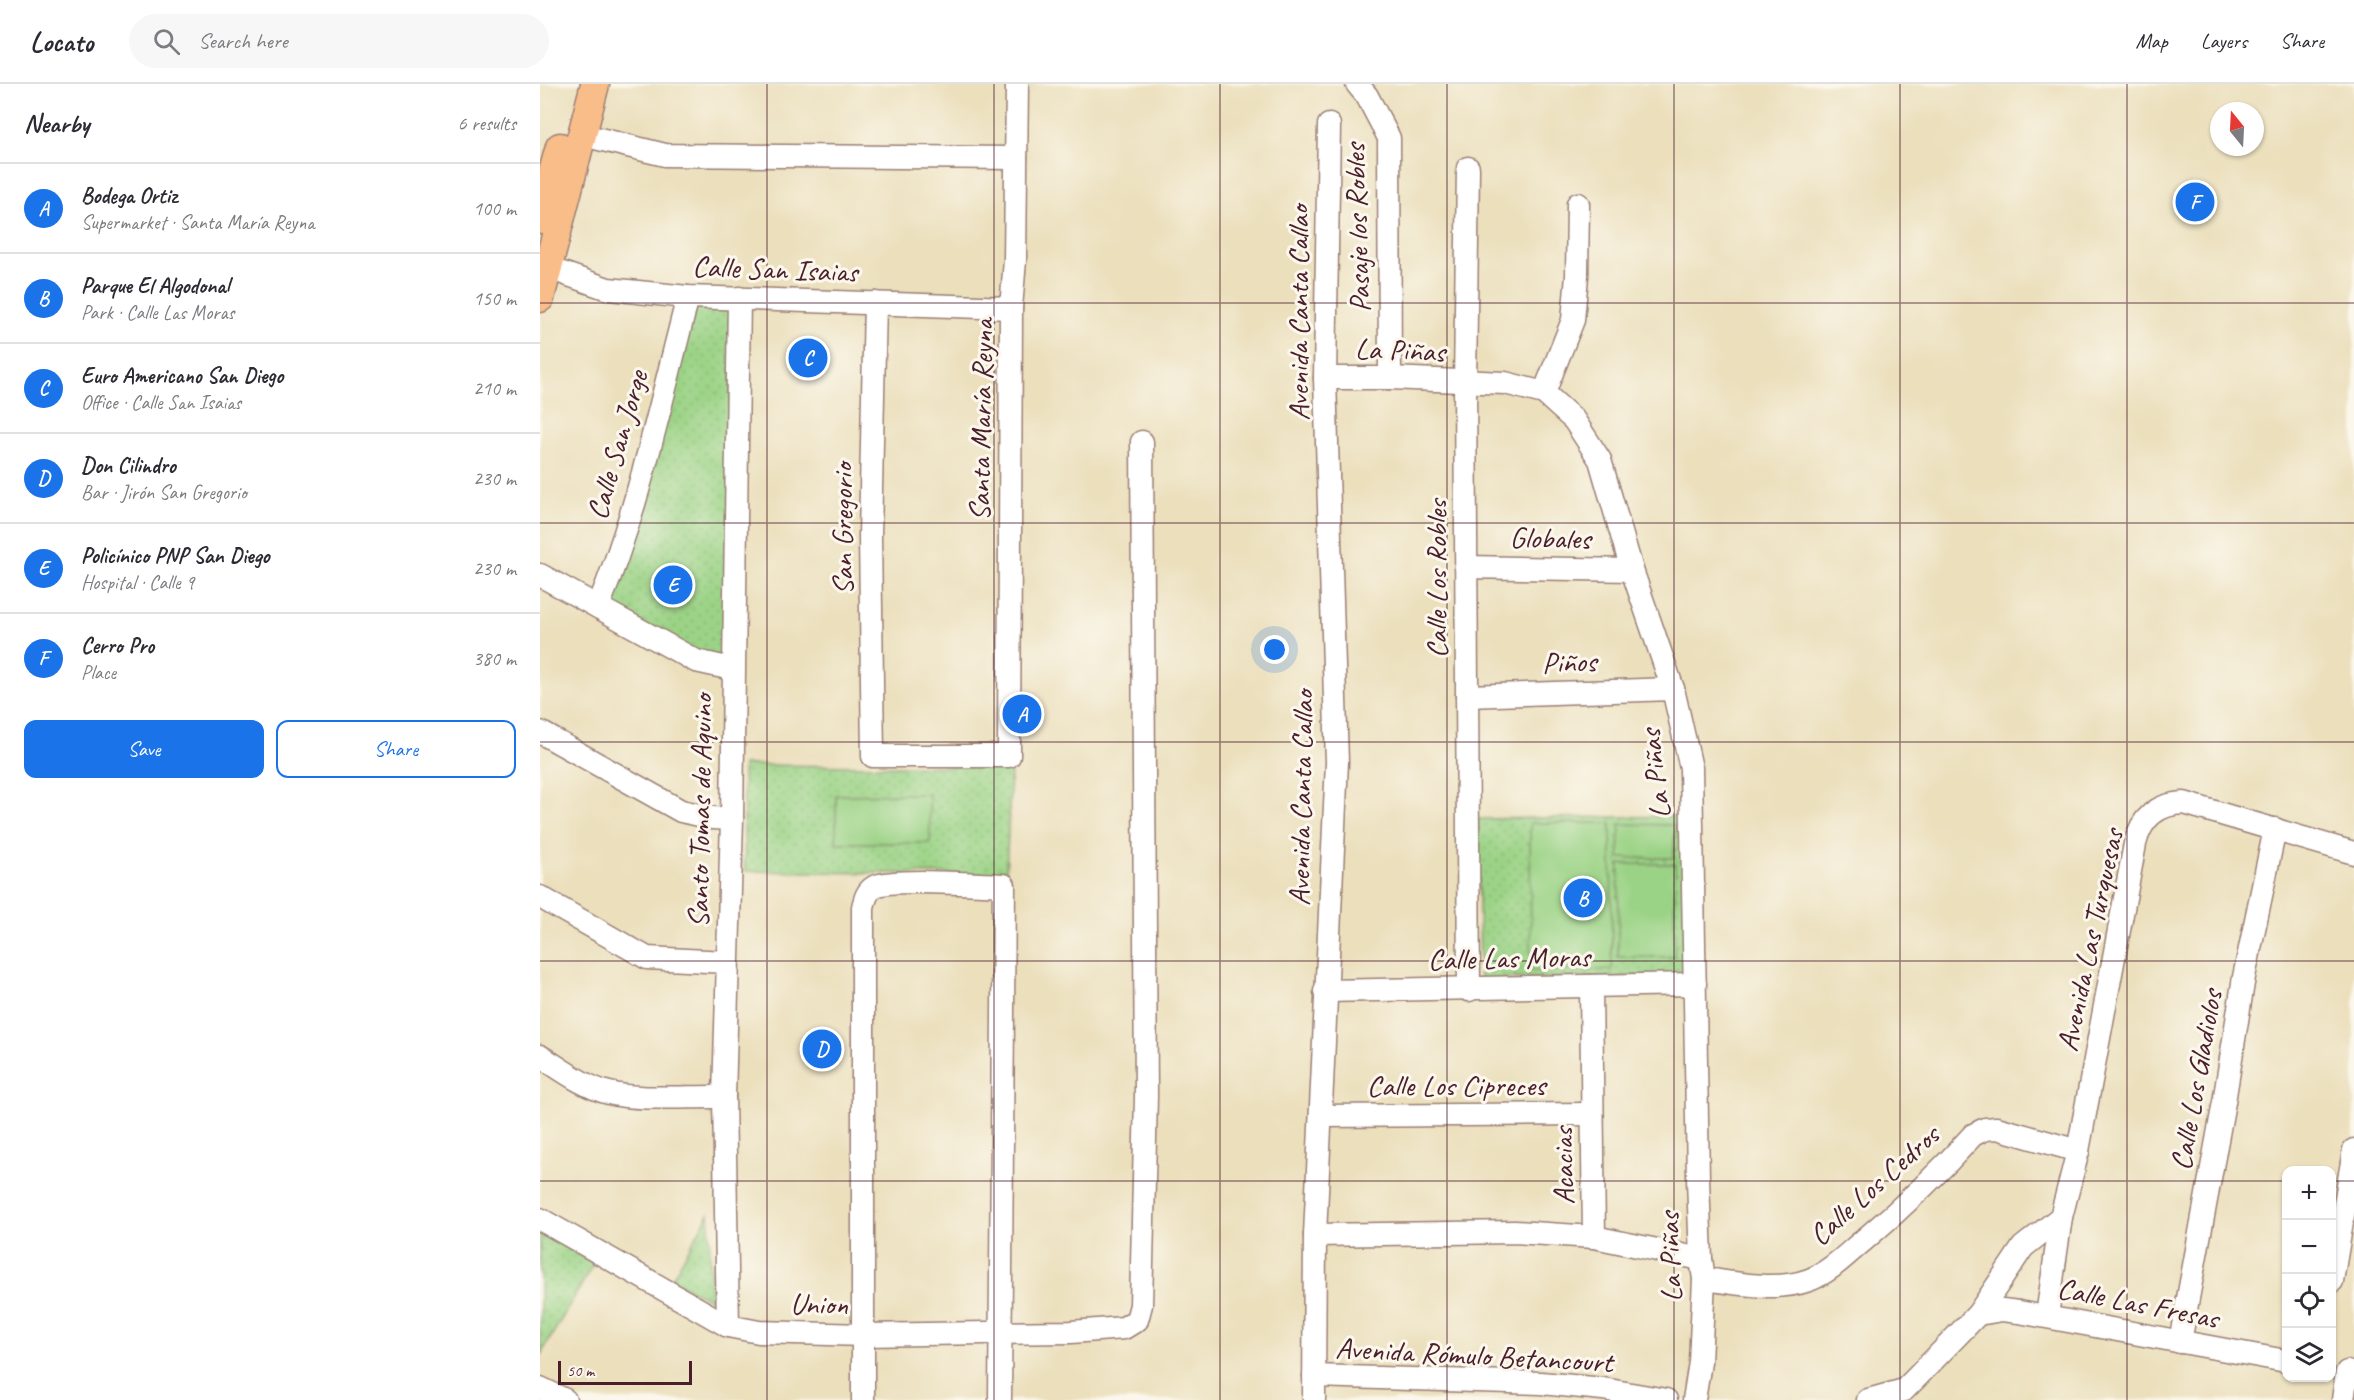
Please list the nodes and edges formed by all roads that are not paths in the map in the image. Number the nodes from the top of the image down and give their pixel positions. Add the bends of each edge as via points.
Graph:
1 (579, 84) edge
2 (596, 84) edge
3 (1017, 84) edge
4 (1357, 84) edge
5 (1329, 125) dead end
6 (583, 135) junction
7 (1016, 158) junction
8 (1468, 168) dead end
9 (1578, 204) dead end
10 (540, 219) edge
11 (544, 266) edge
12 (688, 297) junction
13 (540, 298) edge
14 (739, 298) junction
15 (875, 303) junction
16 (1011, 308) junction
17 (1326, 378) junction
18 (1390, 378) junction
19 (1465, 382) junction
20 (1544, 393) junction
21 (1142, 442) dead end
22 (1466, 567) junction
23 (1632, 570) junction
24 (540, 575) edge
25 (598, 607) junction
26 (732, 669) junction
27 (1673, 689) junction
28 (1467, 696) junction
29 (540, 732) edge
30 (1009, 756) joint
31 (732, 819) junction
32 (2275, 829) junction
33 (2354, 853) edge
34 (540, 897) edge
35 (728, 962) junction
36 (1695, 984) junction
37 (1591, 986) junction
38 (1469, 990) junction
39 (1325, 991) junction
40 (540, 1056) edge
41 (724, 1097) junction
42 (1592, 1114) junction
43 (1321, 1116) junction
44 (2354, 1150) edge
45 (2079, 1151) junction
46 (2061, 1217) junction
47 (540, 1219) edge
48 (1315, 1235) junction
49 (1594, 1237) junction
50 (1702, 1269) junction
51 (2332, 1274) edge
52 (1978, 1314) junction
53 (2047, 1316) junction
54 (728, 1326) junction
55 (1000, 1333) junction
56 (864, 1335) junction
57 (2180, 1342) junction
58 (2282, 1360) edge
59 (2344, 1371) edge
60 (1314, 1376) junction
61 (540, 1388) edge
62 (1467, 1391) edge
63 (1905, 1395) edge
64 (566, 1400) edge
65 (863, 1400) edge
66 (1000, 1400) edge
67 (1314, 1400) edge
68 (1666, 1400) edge
69 (1694, 1400) edge
70 (1868, 1400) edge
71 (2343, 1400) edge

1 - 10 main road
2 - 6 main road
3 - 7 street, Santa María Reyna
4 - 18 street, Pasaje los Robles via 1389,138
5 - 17 street, Avenida Canta Callao
6 - 7 street via 665,155
6 - 11 main road
7 - 16 street, Santa María Reyna
8 - 19 street, Calle Los Robles
9 - 20 street via 1574,320
11 - 12 street, Calle San Isaias via 608,289
11 - 13 main road
12 - 14 street, Calle San Isaias
12 - 25 street, Calle San Jorge via 638,485
14 - 15 street, Calle San Isaias
14 - 26 street, Santo Tomas de Aquino
15 - 16 street, Calle San Isaias
15 - 30 street, San Gregorio via 870,537 873,756
16 - 30 street, Santa María Reyna
17 - 18 street, La Piñas
17 - 39 street, Avenida Canta Callao via 1337,762
18 - 19 street, La Piñas
19 - 20 street, La Piñas via 1505,383
19 - 22 street, Calle Los Robles
20 - 23 street, La Piñas via 1574,420 1600,460
21 - 55 street, Union via 1142,1305 1137,1320 1124,1328
22 - 23 street, Globales
22 - 28 street, Calle Los Robles
23 - 27 street, La Piñas
24 - 25 street
25 - 26 street via 696,661
26 - 31 street, Santo Tomas de Aquino
27 - 28 street, Piños
27 - 36 street, La Piñas via 1691,768
28 - 38 street, Calle Los Robles
29 - 31 street via 681,811
31 - 35 street, Santo Tomas de Aquino
32 - 33 street, Avenida Las Turquesas
32 - 45 street, Avenida Las Turquesas via 2184,803 2158,809 2142,824 2135,844
32 - 57 street, Calle Los Gladiolos via 2246,966
34 - 35 street via 647,958
35 - 41 street, Santo Tomas de Aquino
36 - 37 street, Calle Las Moras
36 - 50 street, La Piñas
37 - 38 street, Calle Las Moras
37 - 42 street, Acacias
38 - 39 street, Calle Las Moras
39 - 43 street, Avenida Canta Callao
40 - 41 street via 608,1093
41 - 54 street, Santo Tomas de Aquino
42 - 43 street, Calle Los Cipreces
42 - 49 street, Acacias
43 - 48 street, Avenida Canta Callao
44 - 51 street
45 - 46 street, Avenida Las Turquesas
45 - 50 street, Calle Los Cedros via 1997,1128 1985,1129 1973,1135 1909,1202 1834,1265 1809,1280 1759,1286
46 - 52 street via 2023,1246
46 - 53 street, Avenida Las Turquesas
47 - 54 street, Union
48 - 49 street, Calle Los Cedros via 1515,1232
48 - 60 street, Avenida Canta Callao
49 - 50 street, Calle Los Cedros
50 - 69 street, La Piñas via 1700,1362
52 - 53 street, Calle Las Fresas via 2002,1310
52 - 63 street
53 - 57 street, Calle Las Fresas
54 - 56 street, Union via 759,1332
55 - 56 street, Union
55 - 56 street via 1004,885 901,883 874,887 863,907
55 - 66 street
56 - 65 street
57 - 58 street, Calle Las Fresas
59 - 71 street
60 - 62 street, Avenida Rómulo Betancourt
60 - 67 street, Avenida Canta Callao
61 - 64 street
62 - 68 street, Avenida Rómulo Betancourt via 1541,1383
63 - 70 street

